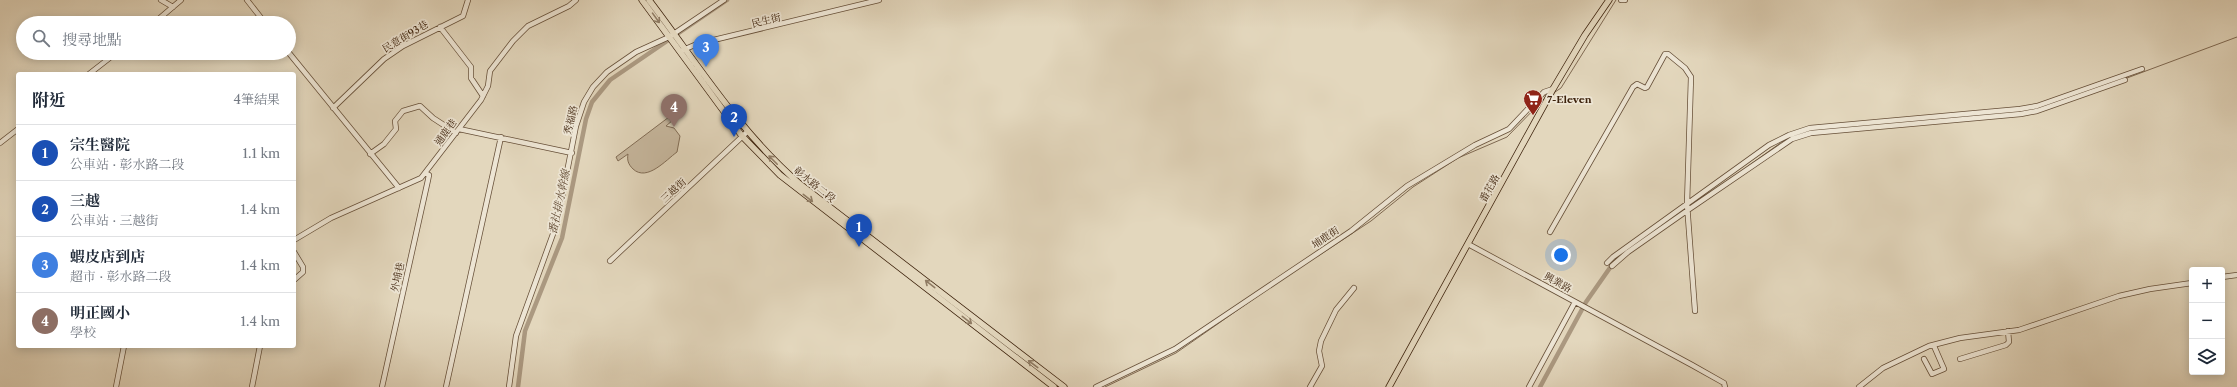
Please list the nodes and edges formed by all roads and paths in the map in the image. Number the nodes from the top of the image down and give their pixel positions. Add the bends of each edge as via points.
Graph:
1 (161, 0) edge
2 (181, 0) edge
3 (247, 0) edge
4 (468, 0) edge
5 (576, 0) edge
6 (642, 0) edge
7 (649, 0) edge
8 (724, 0) edge
9 (880, 0) edge
10 (1609, 0) edge
11 (1622, 0) edge
12 (1625, 0) edge
13 (173, 7) junction
14 (162, 16) edge
15 (260, 16) edge
16 (440, 27) junction
17 (672, 35) junction
18 (686, 48) junction
19 (680, 51) junction
20 (107, 60) edge
21 (294, 60) edge
22 (2142, 69) dead end
23 (92, 72) edge
24 (2125, 80) dead end
25 (1553, 89) junction
26 (717, 95) junction
27 (483, 96) junction
28 (332, 108) junction
29 (459, 129) junction
30 (16, 131) edge
31 (747, 132) junction
32 (456, 133) junction
33 (742, 136) junction
34 (501, 137) junction
35 (0, 144) edge
36 (572, 152) junction
37 (370, 154) junction
38 (425, 173) junction
39 (399, 188) junction
40 (1687, 207) junction
41 (1550, 232) dead end
42 (862, 236) junction
43 (296, 239) edge
44 (1468, 244) junction
45 (296, 255) edge
46 (610, 261) dead end
47 (1607, 263) dead end
48 (1612, 266) dead end
49 (2237, 275) edge
50 (2225, 277) edge
51 (296, 278) edge
52 (2189, 283) edge
53 (1354, 288) dead end
54 (1575, 302) junction
55 (1694, 311) dead end
56 (2008, 331) junction
57 (1934, 346) junction
58 (124, 348) edge
59 (260, 348) edge
60 (1960, 359) dead end
61 (1924, 360) dead end
62 (1724, 385) edge
63 (116, 387) edge
64 (252, 387) edge
65 (382, 387) edge
66 (446, 387) edge
67 (509, 387) edge
68 (1054, 387) edge
69 (1064, 387) edge
70 (1096, 387) edge
71 (1310, 387) edge
72 (1389, 387) edge
73 (1529, 387) edge
74 (1860, 387) edge

1 - 13 street
2 - 13 street
3 - 15 street
4 - 16 street, 民意街93巷 via 463,16
5 - 27 street, 通鹿巷 via 528,26 513,41 490,71 488,86
6 -> 17 main road
7 - 17 main road
8 - 17 street, 秀福路
9 - 18 street, 民生街
10 - 25 main road, 番花路
11 - 12 street
13 - 14 street
16 - 27 street via 471,67 471,78
16 - 28 street, 民意街93巷 via 384,59
17 - 18 main road, 彰水路二段
17 - 19 main road, 彰水路二段 via 673,42
17 - 36 street, 秀福路 via 636,52 607,72 593,87 584,102 576,126
18 - 19 street, 民生街
18 - 26 main road, 彰水路二段
19 - 26 main road, 彰水路二段
20 - 23 street
21 - 28 street
22 - 40 street via 2037,106 1810,128 1794,132 1769,146
24 - 40 street via 2037,111 2021,114 1811,133 1784,143
25 - 44 main road, 番花路
25 - 70 street, 埔鹿街 via 1544,92 1509,129 1475,145 1407,186 1351,230 1175,349
26 - 31 main road, 彰水路二段
26 - 33 main road, 彰水路二段
27 - 29 street, 通鹿巷
28 - 37 street
29 - 32 street, 通鹿巷
29 - 34 street
30 - 35 street
31 - 33 street, 三越街
42 -> 31 main road, 彰水路二段 via 775,162
32 - 37 street via 420,106 403,111 395,121 396,129 384,144
32 - 38 street, 通鹿巷
33 -> 42 main road, 彰水路二段 via 780,175
33 - 46 street, 三越街
34 - 36 street
34 - 66 street
36 - 67 street, 秀福路 via 557,223 516,336
37 - 39 street
38 - 39 street, 通鹿巷 via 421,178
38 - 65 street, 外埔巷 via 429,175 428,180
39 - 43 street, 通鹿巷 via 331,218
40 - 41 street via 1691,77 1685,68 1665,54 1647,87 1637,84 1633,87
40 - 47 street
40 - 48 street
40 - 55 street
42 -> 68 main road, 彰水路二段
69 -> 42 main road, 彰水路二段
44 - 54 street, 興業路
44 - 72 main road, 番花路
45 - 51 street via 303,272
49 - 50 street
52 - 56 street via 2119,296 2019,330
53 - 71 street via 1336,310 1321,341 1319,351 1322,366
54 - 62 street
54 - 73 street, 興業路
56 - 57 street via 1960,338
56 - 60 street via 2009,342 2006,345
57 - 61 street via 1944,369 1932,374
57 - 74 street via 1889,365
58 - 63 street
59 - 64 street

